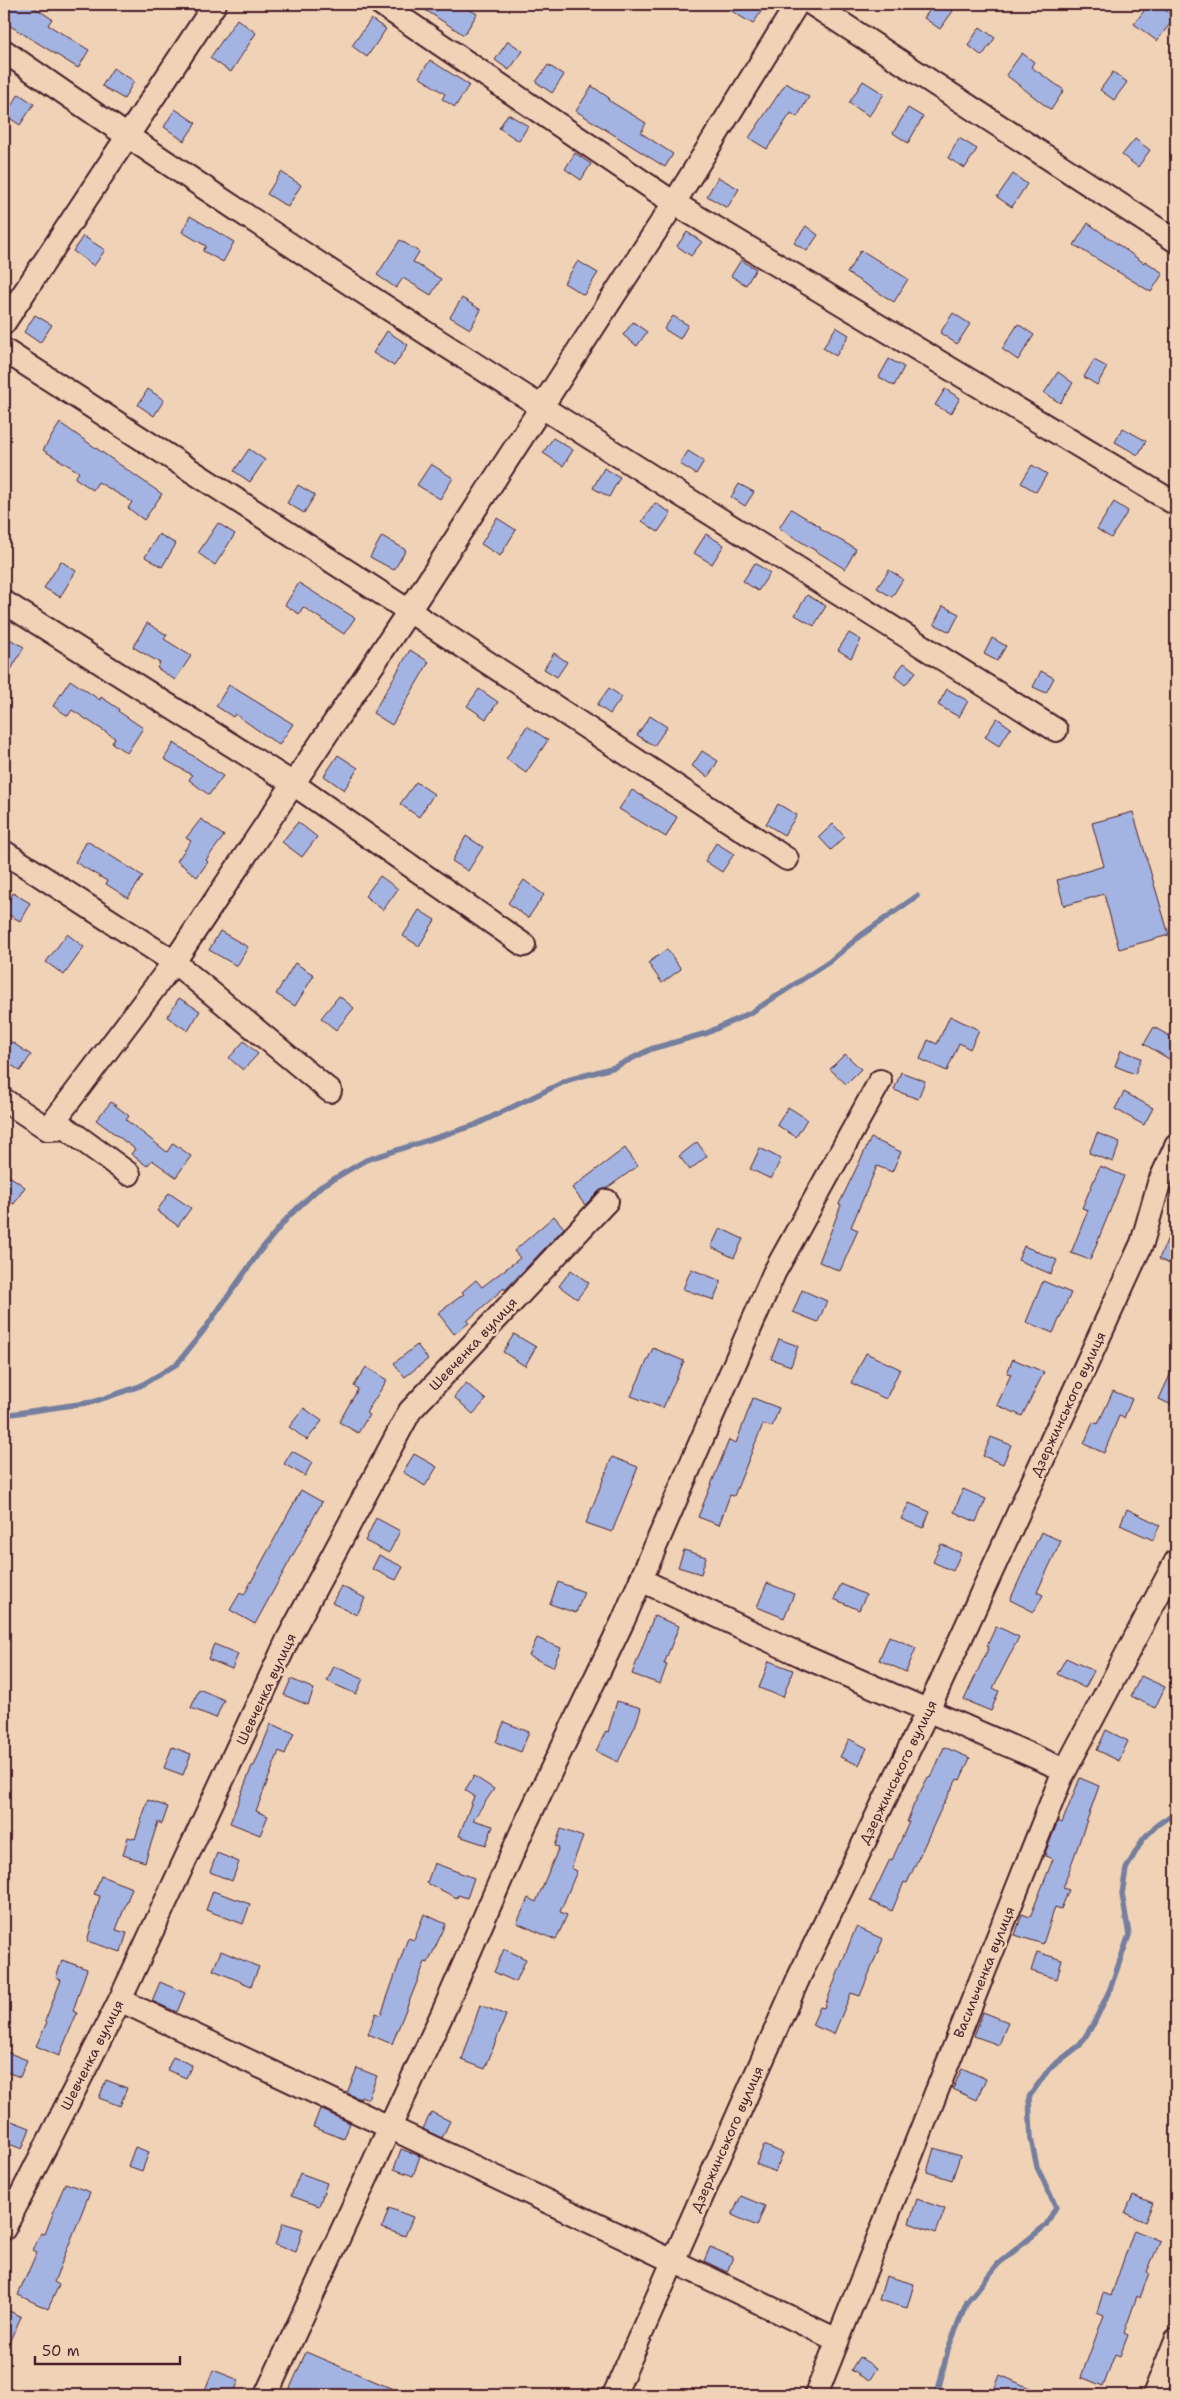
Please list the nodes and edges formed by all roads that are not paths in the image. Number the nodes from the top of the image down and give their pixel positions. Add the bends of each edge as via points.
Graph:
1 (215, 4) edge
2 (381, 4) edge
3 (797, 4) edge
4 (812, 4) edge
5 (4, 51) edge
6 (127, 137) junction
7 (674, 203) junction
8 (1176, 241) edge
9 (4, 323) edge
10 (4, 350) edge
11 (540, 406) junction
12 (1176, 504) edge
13 (4, 602) edge
14 (409, 611) junction
15 (1056, 730) dead end
16 (292, 783) junction
17 (4, 852) edge
18 (787, 859) dead end
19 (524, 945) dead end
20 (174, 962) junction
21 (880, 1081) dead end
22 (330, 1091) dead end
23 (4, 1100) edge
24 (48, 1129) junction
25 (1176, 1146) edge
26 (129, 1174) dead end
27 (607, 1201) dead end
28 (1176, 1561) edge
29 (640, 1580) junction
30 (928, 1710) junction
31 (1065, 1770) junction
32 (120, 2000) junction
33 (390, 2129) junction
34 (4, 2229) edge
35 (673, 2260) junction
36 (837, 2340) junction
37 (1176, 2340) edge
38 (266, 2395) edge
39 (614, 2395) edge
40 (816, 2395) edge
41 (1154, 2395) edge

1 - 6 street
2 - 7 street
3 - 7 street
4 - 8 street
5 - 6 street
6 - 9 street
6 - 11 street
7 - 11 street
7 - 12 street
10 - 14 street
11 - 14 street
11 - 15 street
13 - 16 street
14 - 16 street
14 - 18 street
16 - 19 street
16 - 20 street
17 - 20 street
20 - 22 street
20 - 24 street
21 - 29 street via 774,1273
23 - 24 street
24 - 26 street via 66,1128
25 - 30 street, Дзержинського вулиця via 1159,1182 1142,1243
27 - 32 street, Шевченка вулиця via 410,1411 288,1639
28 - 31 street, Васильченка вулиця
29 - 30 street
29 - 33 street via 522,1831
30 - 31 street
30 - 35 street, Дзержинського вулиця via 800,1977
31 - 36 street, Васильченка вулиця
32 - 33 street
32 - 34 street, Шевченка вулиця
33 - 35 street
33 - 38 street
35 - 36 street
35 - 39 street, Дзержинського вулиця
36 - 40 street, Васильченка вулиця
37 - 41 street

